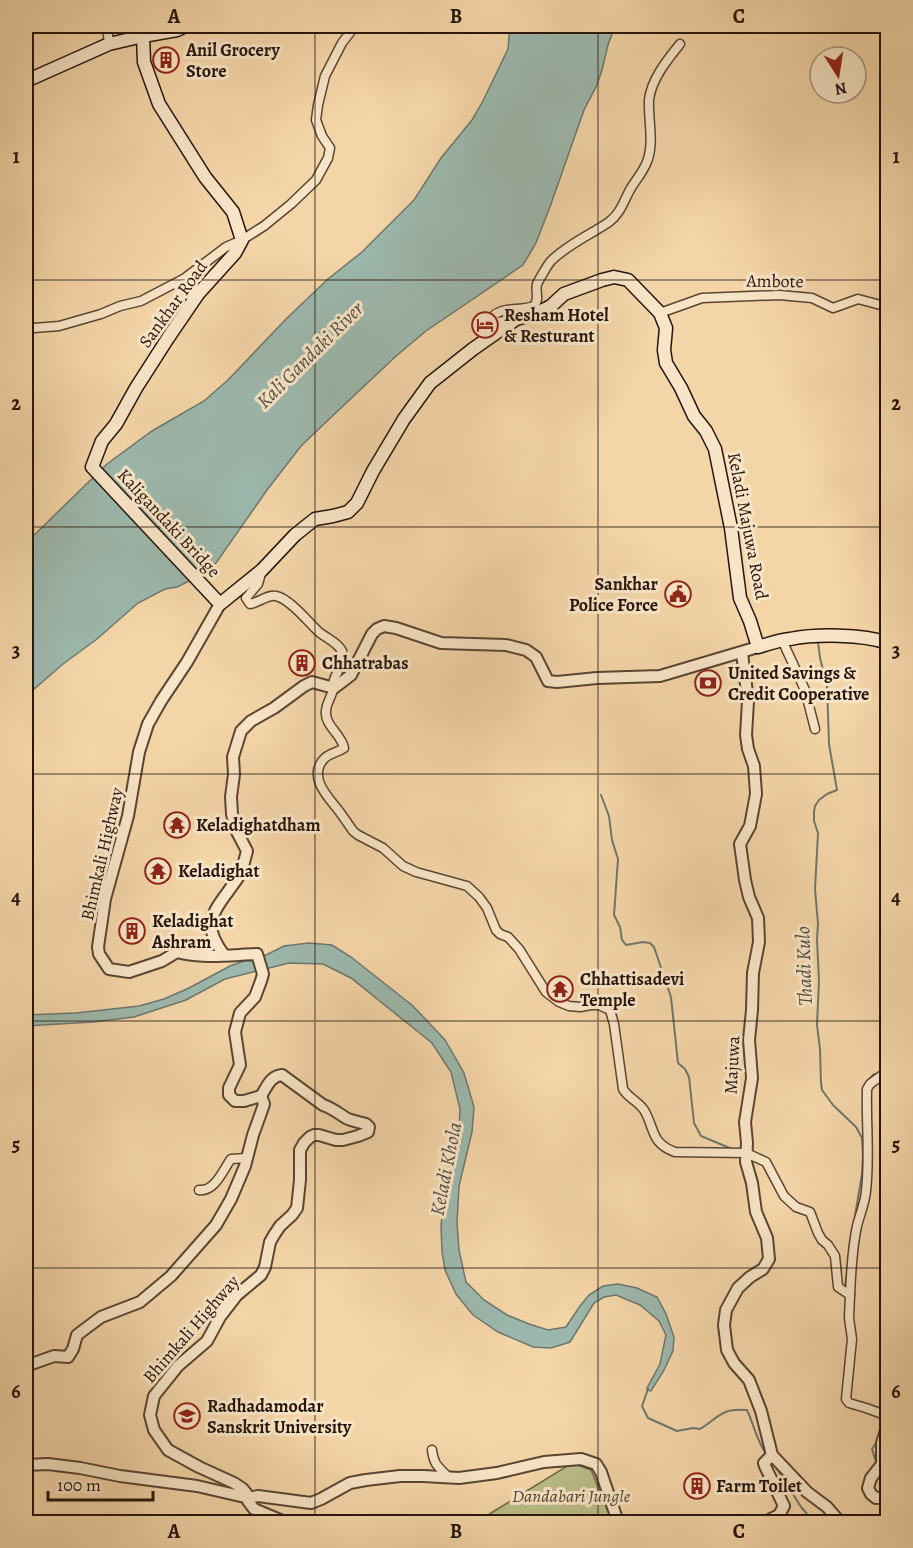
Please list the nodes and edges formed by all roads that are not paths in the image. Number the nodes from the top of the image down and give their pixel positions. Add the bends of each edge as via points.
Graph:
1 (108, 26) edge
2 (186, 26) edge
3 (355, 26) edge
4 (143, 36) junction
5 (109, 44) junction
6 (680, 45) dead end
7 (26, 81) edge
8 (242, 240) junction
9 (888, 307) edge
10 (660, 314) junction
11 (516, 319) junction
12 (26, 327) edge
13 (92, 467) joint
14 (262, 570) junction
15 (220, 604) junction
16 (782, 640) junction
17 (888, 643) edge
18 (758, 647) junction
19 (741, 652) junction
20 (334, 688) junction
21 (815, 729) dead end
22 (224, 955) junction
23 (883, 1075) edge
24 (261, 1096) junction
25 (746, 1153) junction
26 (247, 1158) junction
27 (199, 1190) dead end
28 (849, 1294) junction
29 (26, 1365) edge
30 (884, 1414) edge
31 (888, 1424) edge
32 (432, 1450) dead end
33 (772, 1455) junction
34 (26, 1465) edge
35 (450, 1479) junction
36 (249, 1498) junction
37 (888, 1498) edge
38 (285, 1522) edge
39 (622, 1522) edge
40 (767, 1522) edge
41 (840, 1522) edge

1 - 5 street
2 - 4 main road
3 - 8 street via 325,76 318,105 316,120 330,148 328,158 316,180 291,204
4 - 5 main road
4 - 8 main road via 144,62 159,104 205,177 233,212
5 - 7 main road
6 - 11 street via 651,90 650,151 624,204 609,221 551,261 537,284 538,299 534,306 505,310 489,322
8 - 12 street via 226,247 185,278 141,301 59,326
8 - 13 main road, Sankhar Road via 168,338 102,441
9 - 10 street, Ambote via 858,299 833,308 812,298 778,295 702,298
10 - 11 main road via 628,280 614,277 564,294 551,306
10 - 18 main road, Keladi Majuwa Road via 666,328 666,363 715,448 740,598
11 - 14 main road via 430,383 348,512 315,519
13 - 15 main road, Kaligandaki Bridge
14 - 15 main road
14 - 20 street via 247,601 250,604 270,596 280,598 341,649 343,659 333,680
15 - 22 street, Bhimkali Highway via 148,724 129,816 105,899 98,947 109,969 129,972 177,952
16 - 17 main road via 846,636
16 - 18 main road
16 - 21 street via 805,690
18 - 19 street
19 - 20 street via 660,676 557,682 548,681 536,657 526,650 506,645 441,643 384,626 372,634 351,675
19 - 25 street, Majuwa via 748,701 746,735 756,794 750,826 740,844 744,880 758,918 759,942 753,973 749,1040 752,1078 745,1122
20 - 22 street via 312,682 303,686 242,731 233,757 231,797 236,830 247,851 240,875 210,920 212,934
20 - 25 street via 326,712 344,748 324,758 319,777 323,792 353,831 403,866 466,886 487,908 496,930 519,949 546,993 570,1006 599,1005 610,1010 623,1089 644,1110 653,1133 665,1148 675,1152
22 - 24 street, Bhimkali Highway via 257,955 263,974 255,997 240,1013 235,1032 240,1065 229,1088 235,1101
23 - 28 street via 867,1089 866,1189
24 - 26 street via 264,1104
24 - 36 street, Bhimkali Highway via 271,1079 282,1075 322,1105 366,1124 369,1130 343,1140 314,1135 304,1143 300,1150 297,1208 270,1242 261,1275 237,1295 207,1341 178,1366 154,1396 150,1415 154,1430 168,1450 234,1483
25 - 28 street via 766,1162 784,1196 796,1207 810,1212 818,1233 835,1256 838,1287
25 - 33 street, Majuwa via 769,1259 763,1269 738,1288 726,1310 724,1325 727,1350 749,1380
26 - 27 street via 231,1159 213,1185
26 - 29 street via 216,1225 171,1276 140,1302 101,1317 76,1335 68,1357 54,1356
28 - 30 street via 852,1339 846,1399
31 - 37 street via 882,1443 882,1464 868,1488 876,1498
32 - 35 street via 435,1463
33 - 40 street via 764,1463 784,1506 779,1515
33 - 41 street
34 - 36 street via 48,1464 197,1485
35 - 36 street via 400,1476 366,1480 350,1483 311,1503
35 - 39 street via 581,1459 596,1464 617,1519
36 - 38 street, Bhimkali Highway via 254,1509

